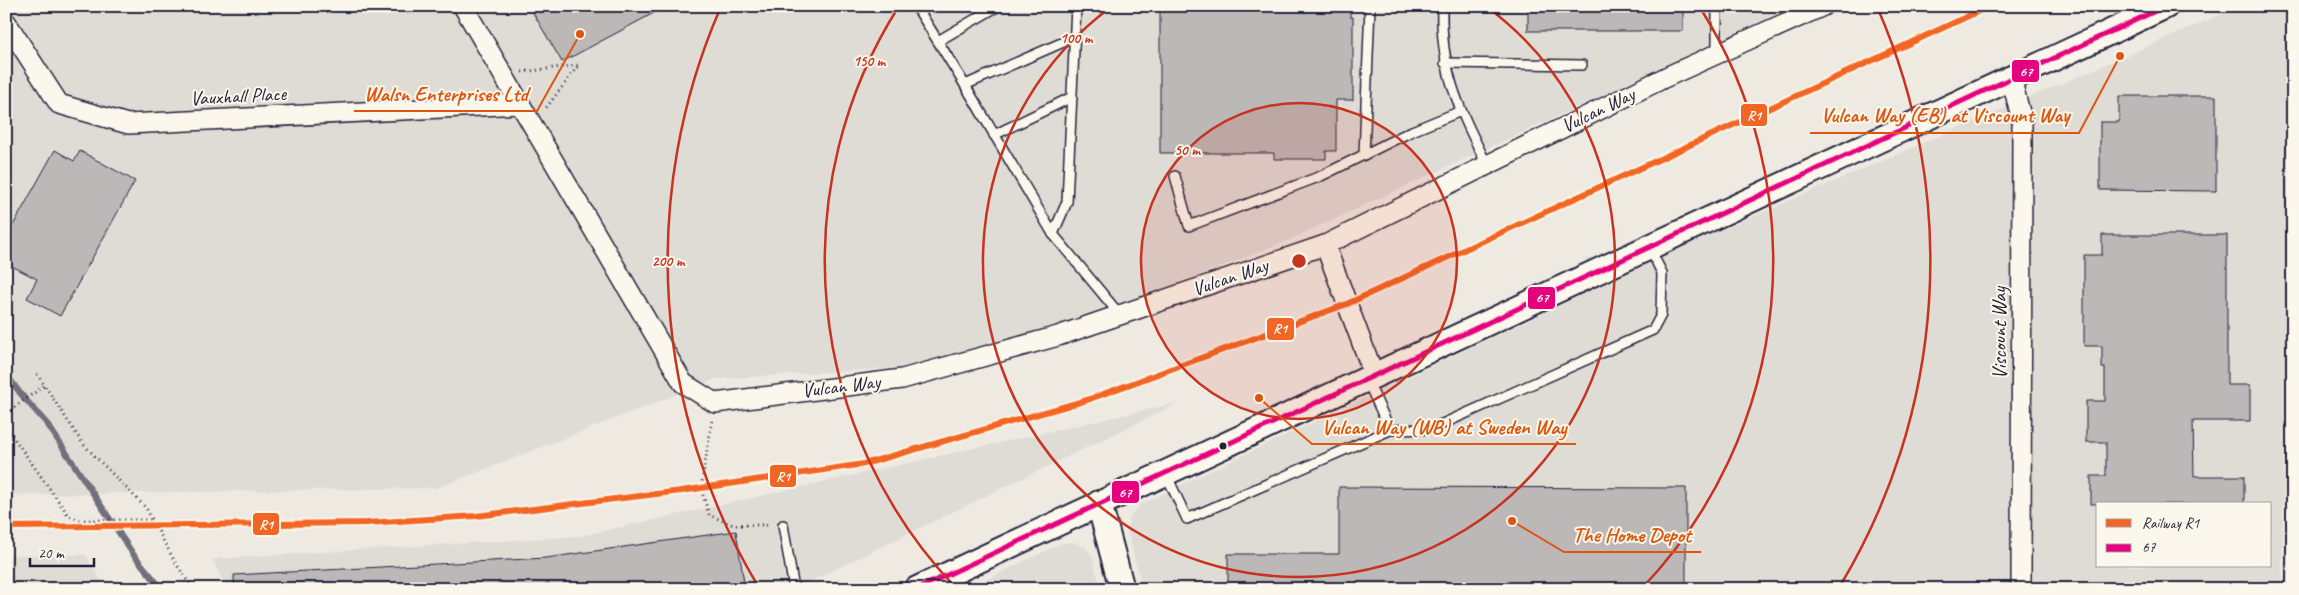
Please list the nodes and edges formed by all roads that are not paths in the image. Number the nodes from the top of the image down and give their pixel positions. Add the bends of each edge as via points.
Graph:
1 (463, 6) edge
2 (916, 6) edge
3 (998, 6) edge
4 (1076, 6) edge
5 (1370, 6) edge
6 (1442, 6) edge
7 (1717, 6) edge
8 (1823, 6) edge
9 (2166, 6) edge
10 (6, 22) edge
11 (1075, 37) junction
12 (938, 41) junction
13 (1717, 54) junction
14 (1445, 63) junction
15 (1582, 65) dead end
16 (2011, 78) junction
17 (965, 85) junction
18 (1072, 97) junction
19 (519, 104) junction
20 (1461, 111) junction
21 (994, 135) junction
22 (1364, 154) junction
23 (1487, 165) junction
24 (1175, 176) dead end
25 (1053, 234) junction
26 (1325, 245) junction
27 (1649, 247) junction
28 (1120, 315) junction
29 (1370, 377) junction
30 (1390, 430) junction
31 (1165, 472) junction
32 (1099, 503) junction
33 (783, 525) road end
34 (792, 588) edge
35 (917, 589) edge
36 (1122, 589) edge
37 (2021, 589) edge

1 - 19 street
2 - 12 lane
3 - 12 lane
4 - 11 lane
5 - 22 lane
6 - 14 lane
7 - 13 lane
8 - 13 street, Vulcan Way
9 - 16 street
10 - 19 street, Vauxhall Place via 59,104 128,124
11 - 17 lane
11 - 18 lane
12 - 17 lane
13 - 23 street, Vulcan Way
14 - 15 lane
14 - 20 lane
16 - 27 street
16 - 37 street, Viscount Way via 2022,120
17 - 21 lane
18 - 21 lane
18 - 25 lane via 1067,202
19 - 28 street, Vulcan Way via 683,383 715,403 902,378 1047,340
20 - 22 lane
20 - 23 lane
21 - 25 lane
22 - 24 lane via 1321,176 1189,226
23 - 26 street, Vulcan Way
25 - 28 lane
26 - 28 street, Vulcan Way
26 - 29 street
27 - 29 street
27 - 30 lane via 1662,272 1661,315 1653,330 1431,429
29 - 30 lane
29 - 31 street
30 - 31 lane via 1187,519
31 - 32 street
32 - 35 street
32 - 36 street
33 - 34 lane

